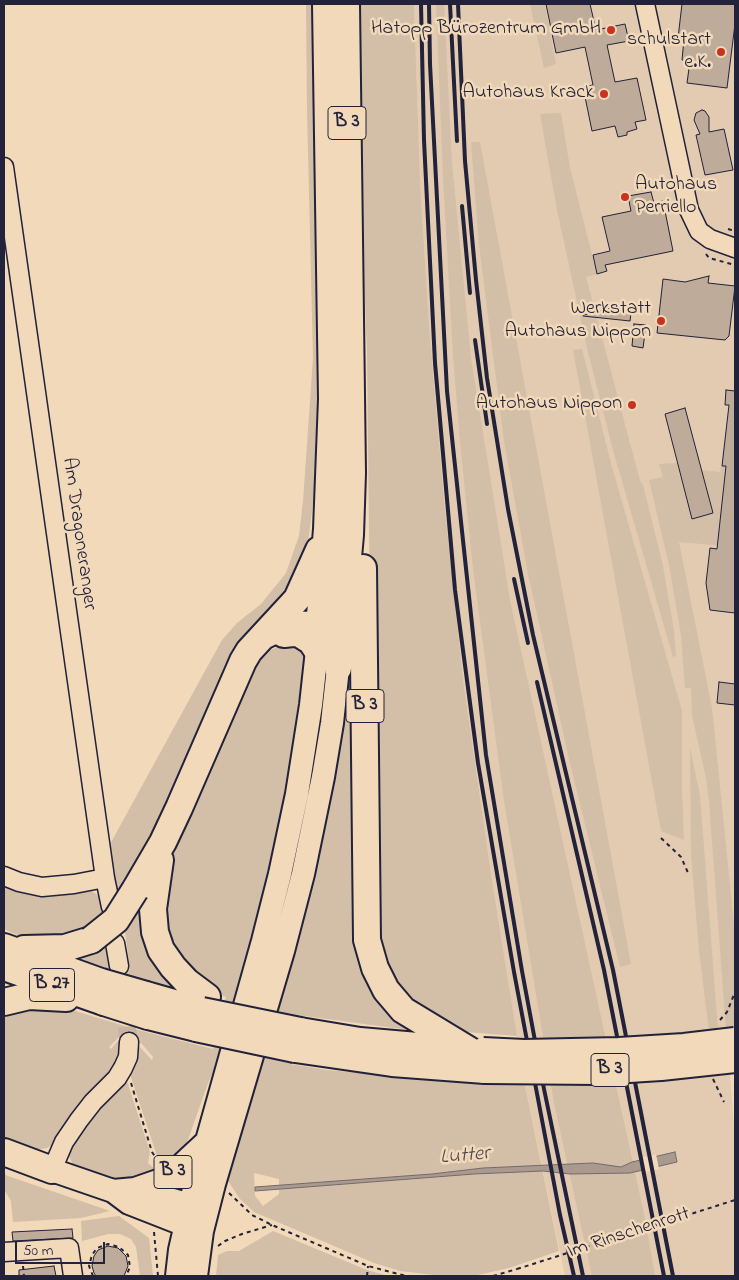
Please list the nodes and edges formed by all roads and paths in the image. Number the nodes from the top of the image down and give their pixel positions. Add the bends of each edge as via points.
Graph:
1 (326, 4) edge
2 (346, 4) edge
3 (645, 4) edge
4 (4, 167) edge
5 (735, 248) edge
6 (703, 251) dead end
7 (735, 265) edge
8 (352, 473) junction
9 (327, 529) junction
10 (263, 636) junction
11 (318, 639) junction
12 (338, 668) junction
13 (235, 680) junction
14 (661, 838) dead end
15 (163, 842) junction
16 (689, 875) dead end
17 (4, 876) edge
18 (105, 878) junction
19 (111, 907) dead end
20 (103, 941) junction
21 (5, 954) edge
22 (106, 988) junction
23 (735, 992) edge
24 (4, 1002) edge
25 (202, 1012) junction
26 (720, 1020) dead end
27 (297, 1040) junction
28 (735, 1041) edge
29 (129, 1042) tunnel mouth
30 (479, 1057) junction
31 (735, 1059) edge
32 (123, 1068) junction
33 (711, 1076) dead end
34 (724, 1102) dead end
35 (205, 1144) junction
36 (4, 1152) edge
37 (52, 1170) junction
38 (171, 1174) junction
39 (124, 1190) junction
40 (230, 1196) dead end
41 (735, 1200) edge
42 (154, 1224) dead end
43 (199, 1224) junction
44 (272, 1225) junction
45 (4, 1252) edge
46 (368, 1266) junction
47 (73, 1276) edge
48 (94, 1276) edge
49 (126, 1276) edge
50 (158, 1276) edge
51 (178, 1276) edge
52 (196, 1276) edge
53 (367, 1276) edge
54 (406, 1276) edge
55 (493, 1276) edge

1 - 9 highway, B 3 via 332,399
2 - 8 highway, B 3
3 - 5 street via 689,210 700,231 710,239
4 - 18 street, Am Dragoneranger
6 - 7 path via 709,258
8 - 12 highway, B 3
8 - 30 highway, B 3 via 363,551 367,940 374,968 386,990 403,1010
9 - 10 highway via 297,599
9 - 11 highway, B 3
10 - 11 highway via 282,627 305,624
10 - 13 highway via 246,656
11 - 12 main road via 332,642
11 - 13 highway via 311,641 293,633 284,634 261,650
11 - 35 main road, B 3 via 297,794 280,874
12 - 43 main road, B 3 via 323,777 303,874 283,951
13 - 15 highway
14 - 16 path via 681,858
15 - 20 highway, bridge
15 - 25 highway via 153,909 155,932 161,950 187,982
17 - 18 street via 42,887
18 - 19 street, Am Dragoneranger
20 - 21 highway
20 - 22 street
21 - 22 highway
22 - 24 highway via 21,997
22 - 25 highway, bridge via 147,1005
23 - 26 path
25 - 27 highway, B 3, bridge
25 - 27 highway, B 3, bridge via 247,1021
27 - 30 highway, B 3 via 392,1063
28 - 30 highway, B 3, bridge via 618,1052 524,1052
29 - 32 street
30 - 31 highway, B 3, bridge via 597,1070
32 - 37 street via 74,1127
32 - 38 path via 152,1152
33 - 34 path
35 - 38 main road, B 3
35 - 43 main road, B 3
36 - 37 highway, B 3
37 - 39 main road, B 3
38 - 39 main road, B 3 via 151,1185
39 - 43 main road, B 3
40 - 44 path via 252,1215
41 - 55 path, Im Rinschenrott, bridge
42 - 50 path
43 - 44 path via 225,1241
43 - 51 main road via 180,1250
43 - 52 main road
44 - 46 path
45 - 47 street via 68,1248
46 - 53 path
46 - 54 path
48 - 49 path via 90,1270 90,1258 97,1248 108,1244 119,1247 128,1255 130,1267

